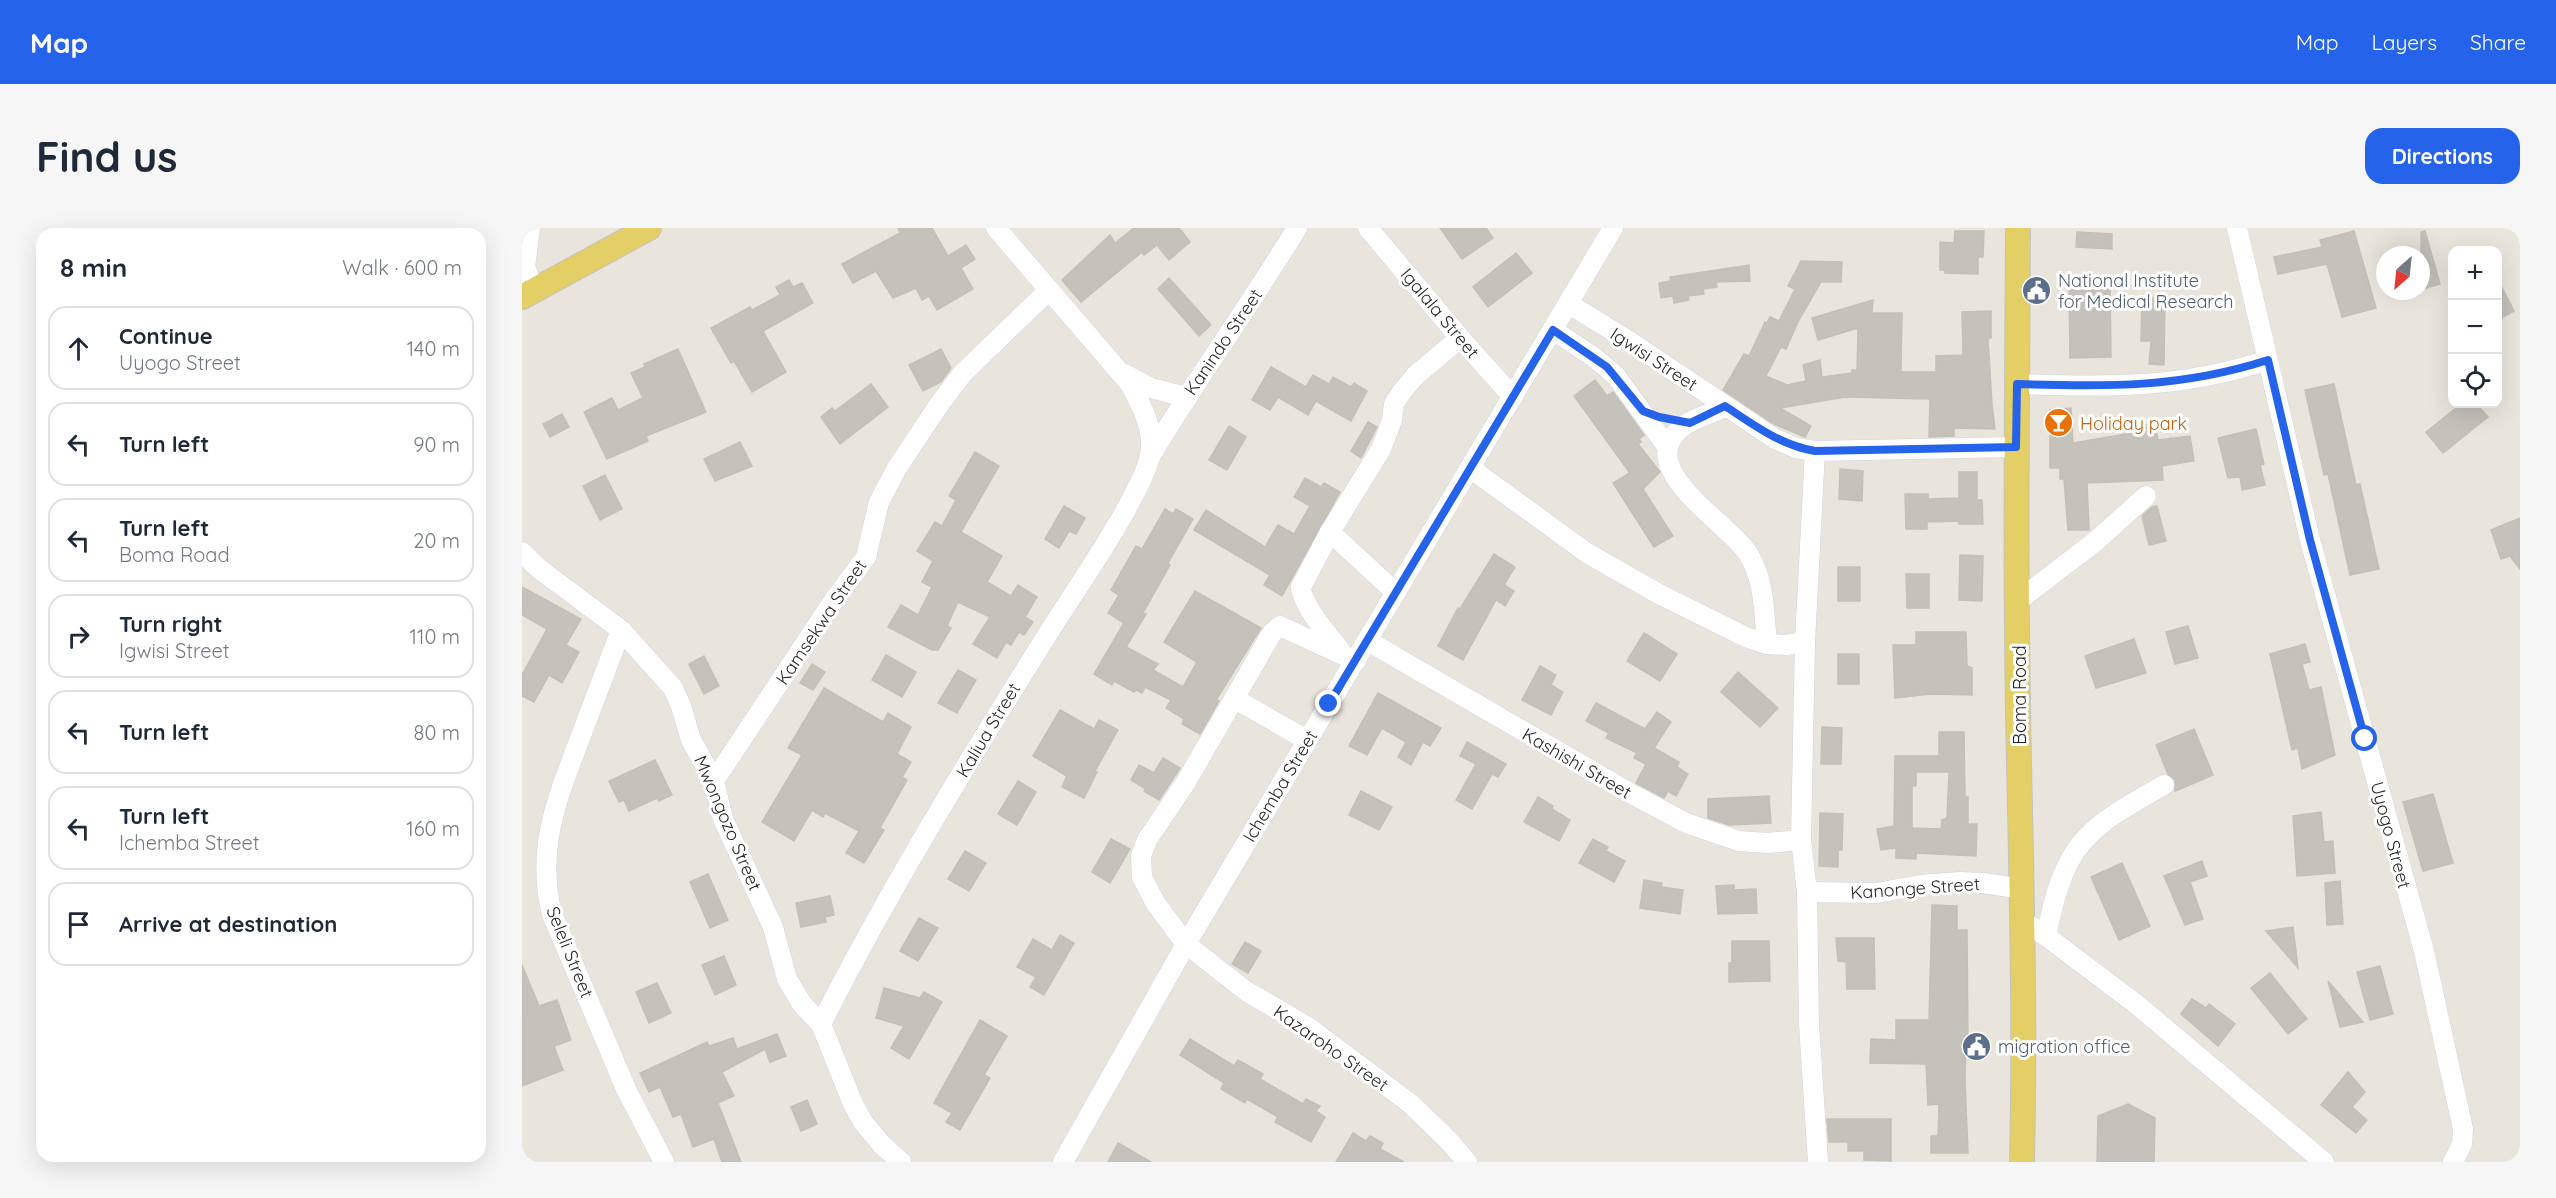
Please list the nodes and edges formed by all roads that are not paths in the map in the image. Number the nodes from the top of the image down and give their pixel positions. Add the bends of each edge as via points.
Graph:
1 (530, 228) edge
2 (649, 228) edge
3 (996, 228) edge
4 (1297, 228) edge
5 (1368, 228) edge
6 (1613, 228) edge
7 (2018, 228) edge
8 (2237, 228) edge
9 (1048, 290) junction
10 (528, 294) edge
11 (1569, 304) junction
12 (1553, 330) junction
13 (1460, 338) junction
14 (2268, 360) junction
15 (1121, 373) junction
16 (2017, 384) junction
17 (1186, 397) junction
18 (1513, 397) junction
19 (1725, 406) junction
20 (1643, 411) junction
21 (1690, 423) junction
22 (2016, 447) junction
23 (1668, 448) junction
24 (1815, 451) junction
25 (1150, 457) junction
26 (1470, 468) junction
27 (2146, 496) dead end
28 (1330, 532) junction
29 (522, 552) edge
30 (1395, 592) junction
31 (2018, 602) junction
32 (621, 630) junction
33 (1368, 641) junction
34 (1805, 642) junction
35 (1767, 644) junction
36 (1349, 657) junction
37 (1235, 699) junction
38 (1307, 740) junction
39 (714, 781) junction
40 (2164, 786) dead end
41 (1801, 840) junction
42 (2023, 889) junction
43 (1807, 892) junction
44 (2024, 922) junction
45 (2046, 936) junction
46 (1186, 944) junction
47 (821, 1024) junction
48 (664, 1162) edge
49 (901, 1162) edge
50 (1063, 1162) edge
51 (1467, 1162) edge
52 (1818, 1162) edge
53 (2022, 1162) edge
54 (2324, 1162) edge
55 (2453, 1162) edge

1 - 10 street via 525,267
2 - 10 main road
3 - 9 street
4 - 17 street, Kanindo Street
5 - 13 street, Igalala Street
6 - 11 street, Ichemba Street
7 - 16 main road, Boma Road
8 - 14 street, Uyogo Street
9 - 15 street
9 - 39 street, Kamsekwa Street via 963,373 938,406 879,502 866,557
11 - 12 street, Ichemba Street
11 - 19 street, Igwisi Street
12 - 18 street, Ichemba Street
12 - 20 street via 1607,367
13 - 18 street, Igalala Street
13 - 28 street via 1401,393 1381,449
14 - 16 street via 2199,379 2153,384
14 - 55 street, Uyogo Street via 2310,540 2424,951 2463,1129 2462,1144
15 - 17 street via 1151,388
15 - 25 street, Kaliua Street via 1138,399 1152,437
16 - 22 main road, Boma Road
17 - 25 street, Kanindo Street
18 - 26 street, Ichemba Street
19 - 21 street
19 - 24 street, Igwisi Street via 1775,439
20 - 21 street
20 - 23 street
21 - 23 street via 1680,429
22 - 24 street, Igwisi Street
22 - 31 main road, Boma Road
23 - 35 street via 1672,472 1682,487 1734,535 1758,571
24 - 34 street
25 - 47 street, Kaliua Street via 1115,529 900,877
26 - 30 street, Ichemba Street
26 - 35 street via 1587,553 1730,630
27 - 31 street
28 - 30 street
28 - 36 street via 1301,594
29 - 32 street, Mwongozo Street
30 - 33 street, Ichemba Street
31 - 42 main road, Boma Road
32 - 39 street, Mwongozo Street via 673,688 691,740
32 - 48 street, Seleli Street via 554,806 546,890 552,914 626,1089
33 - 36 street, Ichemba Street
33 - 41 street, Kashishi Street via 1686,823 1739,841
34 - 35 street
34 - 41 street
36 - 37 street, Kazaroho Street via 1280,626
36 - 38 street, Ichemba Street
37 - 38 street
37 - 46 street, Kazaroho Street via 1147,840 1141,856 1142,877 1156,904
38 - 46 street, Ichemba Street
39 - 47 street, Mwongozo Street via 723,819 773,927 787,980
40 - 45 street via 2103,823 2080,844 2058,890
41 - 43 street
42 - 43 street, Kanonge Street via 1960,882 1877,893
42 - 44 main road, Boma Road
43 - 52 street via 1811,1070
44 - 45 street
44 - 53 main road, Boma Road
45 - 54 street via 2136,1004
46 - 50 street, Ichemba Street
46 - 51 street, Kazaroho Street via 1246,991 1308,1027 1411,1104
47 - 49 street, Mwongozo Street via 858,1113 882,1145

